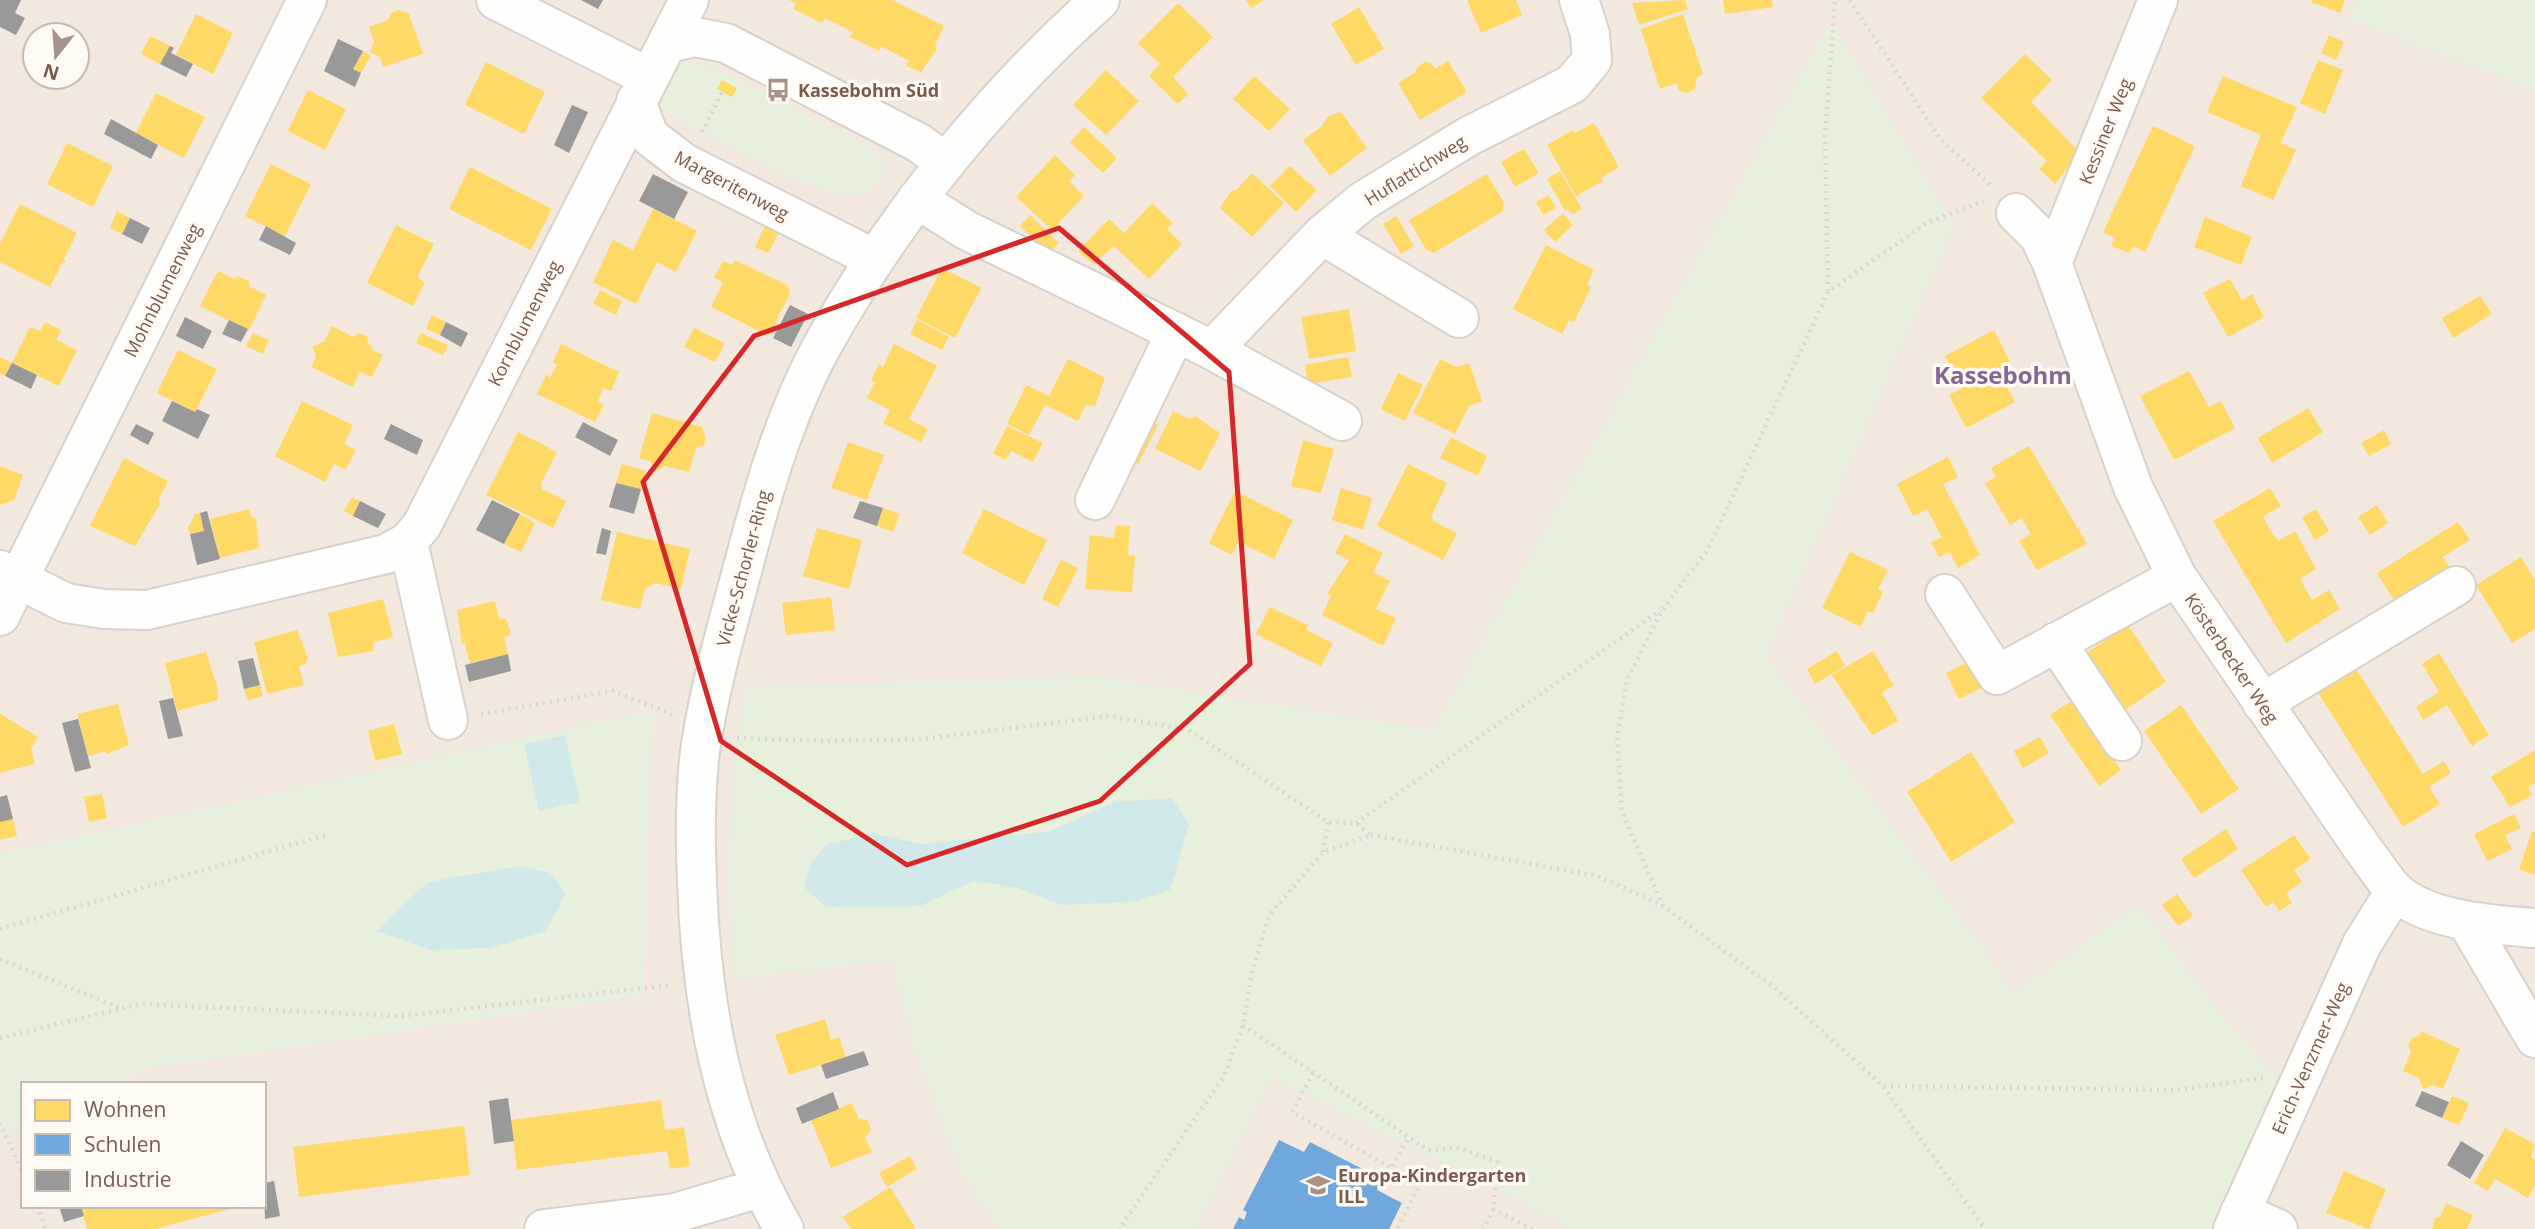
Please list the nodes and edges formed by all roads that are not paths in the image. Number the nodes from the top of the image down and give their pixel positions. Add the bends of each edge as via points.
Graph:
1 (307, 0) edge
2 (496, 0) edge
3 (689, 0) edge
4 (1100, 0) edge
5 (1579, 0) edge
6 (2158, 0) edge
7 (668, 43) junction
8 (642, 89) junction
9 (946, 163) junction
10 (917, 199) junction
11 (2009, 204) road end
12 (1322, 235) junction
13 (875, 259) junction
14 (2052, 263) junction
15 (1459, 318) dead end
16 (1176, 332) junction
17 (1212, 350) junction
18 (1342, 421) dead end
19 (1095, 500) dead end
20 (408, 542) junction
21 (9, 575) edge
22 (2177, 577) junction
23 (2456, 586) dead end
24 (1945, 593) dead end
25 (2364, 614) dead end
26 (0, 616) edge
27 (2056, 642) junction
28 (2255, 692) junction
29 (448, 720) road end
30 (2122, 741) dead end
31 (2395, 891) junction
32 (2467, 922) junction
33 (2535, 928) edge
34 (2535, 1038) edge
35 (760, 1188) junction
36 (2236, 1220) edge
37 (544, 1229) edge
38 (784, 1229) edge
39 (2278, 1229) edge

1 - 21 street, Mohnblumenweg
2 - 8 street
3 - 7 street
4 - 9 street, Vicke-Schorler-Ring
5 - 12 street, Huflattichweg via 1590,34 1592,60 1572,84 1469,136 1363,201
6 - 14 street, Kessiner Weg
7 - 8 street
7 - 9 street via 695,37 726,43 919,143
8 - 13 street, Margeritenweg via 649,136 684,163
8 - 20 street, Kornblumenweg via 422,525
9 - 10 street, Vicke-Schorler-Ring
10 - 13 street, Vicke-Schorler-Ring
10 - 16 street via 966,230
11 - 14 street, Kösterbecker Weg via 2039,236
12 - 15 street
12 - 17 street, Huflattichweg
13 - 35 street, Vicke-Schorler-Ring via 822,347 779,443 733,604 700,752 695,827 702,971 729,1105
14 - 22 street, Kösterbecker Weg via 2133,487
16 - 17 street
16 - 19 street
17 - 18 street
20 - 21 street via 386,554 345,565 147,610 65,603
20 - 29 street
21 - 26 street
22 - 27 street
22 - 28 street, Kösterbecker Weg
23 - 28 street
24 - 27 street via 1997,674
25 - 28 street
27 - 30 street
28 - 31 street, Kösterbecker Weg
31 - 32 street, Kösterbecker Weg
31 - 36 street, Erich-Venzmer-Weg via 2362,944
32 - 33 street, Kösterbecker Weg
32 - 34 street
35 - 37 street via 675,1213
35 - 38 street, Vicke-Schorler-Ring
36 - 39 street

